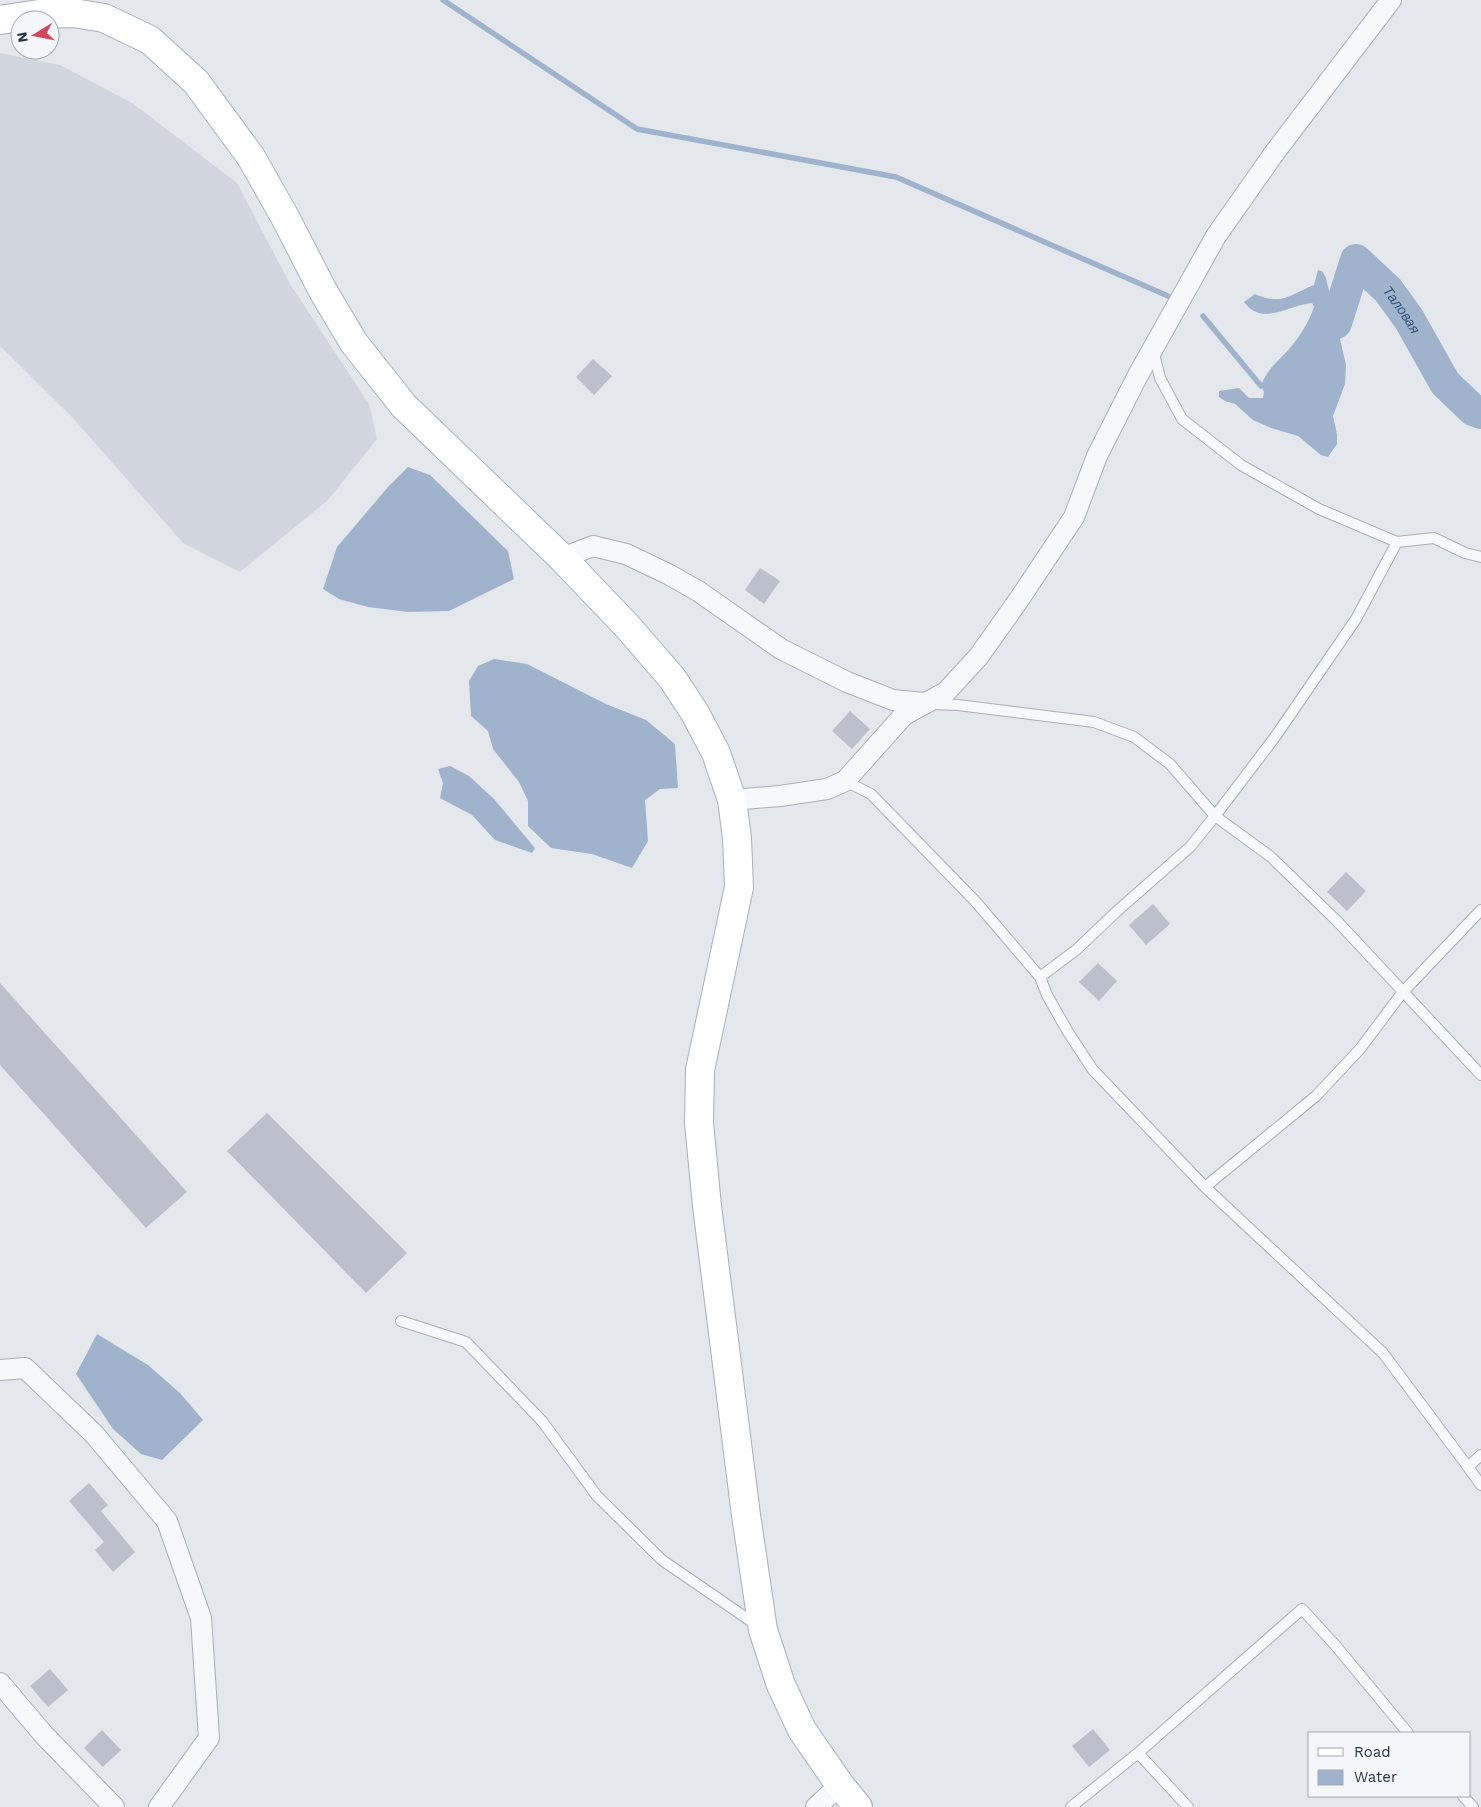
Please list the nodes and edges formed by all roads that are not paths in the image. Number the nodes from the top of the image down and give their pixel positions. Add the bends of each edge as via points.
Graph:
1 (1391, 0) edge
2 (38, 7) edge
3 (0, 20) edge
4 (1162, 335) junction
5 (1397, 542) junction
6 (1481, 557) edge
7 (562, 558) junction
8 (924, 703) junction
9 (845, 781) junction
10 (732, 800) junction
11 (1216, 816) junction
12 (1481, 910) edge
13 (1040, 977) junction
14 (1402, 993) junction
15 (1481, 1075) edge
16 (1206, 1187) junction
17 (401, 1321) dead end
18 (0, 1370) edge
19 (1481, 1455) edge
20 (1468, 1467) junction
21 (1481, 1485) edge
22 (763, 1630) junction
23 (0, 1683) edge
24 (1407, 1732) edge
25 (1138, 1753) junction
26 (840, 1785) junction
27 (1464, 1797) edge
28 (114, 1807) edge
29 (159, 1807) edge
30 (816, 1807) edge
31 (858, 1807) edge
32 (1071, 1807) edge
33 (1188, 1807) edge
34 (1474, 1807) edge

1 - 4 street via 1275,152 1216,236
2 - 3 main road
2 - 7 main road via 104,18 150,40 196,82 251,157 354,343 404,406
4 - 5 lane via 1154,354 1160,378 1182,419 1241,465 1319,509
4 - 8 street via 1097,456 1074,517 979,656 946,692
5 - 6 lane via 1434,538
5 - 11 lane via 1356,619
7 - 8 street via 594,546 626,554 698,591 781,650 893,700
7 - 10 main road via 672,678 716,753
8 - 9 street via 904,715
8 - 11 lane via 1094,722 1134,737 1170,764
9 - 10 street via 828,789
9 - 13 lane via 871,794 976,902
10 - 22 main road via 739,887 700,1070 700,1123 707,1206
11 - 13 lane via 1190,847 1076,950
11 - 14 lane via 1271,857 1337,921
12 - 14 lane
13 - 16 lane via 1063,1024 1093,1070
14 - 15 lane
14 - 16 lane via 1360,1049 1316,1096
16 - 20 lane via 1382,1353
17 - 22 lane via 466,1342 542,1421 597,1496 662,1560
18 - 29 street via 25,1368 94,1434 167,1521 200,1618 210,1738
19 - 20 lane
20 - 21 lane
22 - 26 main road via 781,1684 802,1730
23 - 28 street via 44,1735
24 - 25 lane via 1302,1609
25 - 32 lane
25 - 33 lane
26 - 30 street
26 - 31 main road
27 - 34 lane

